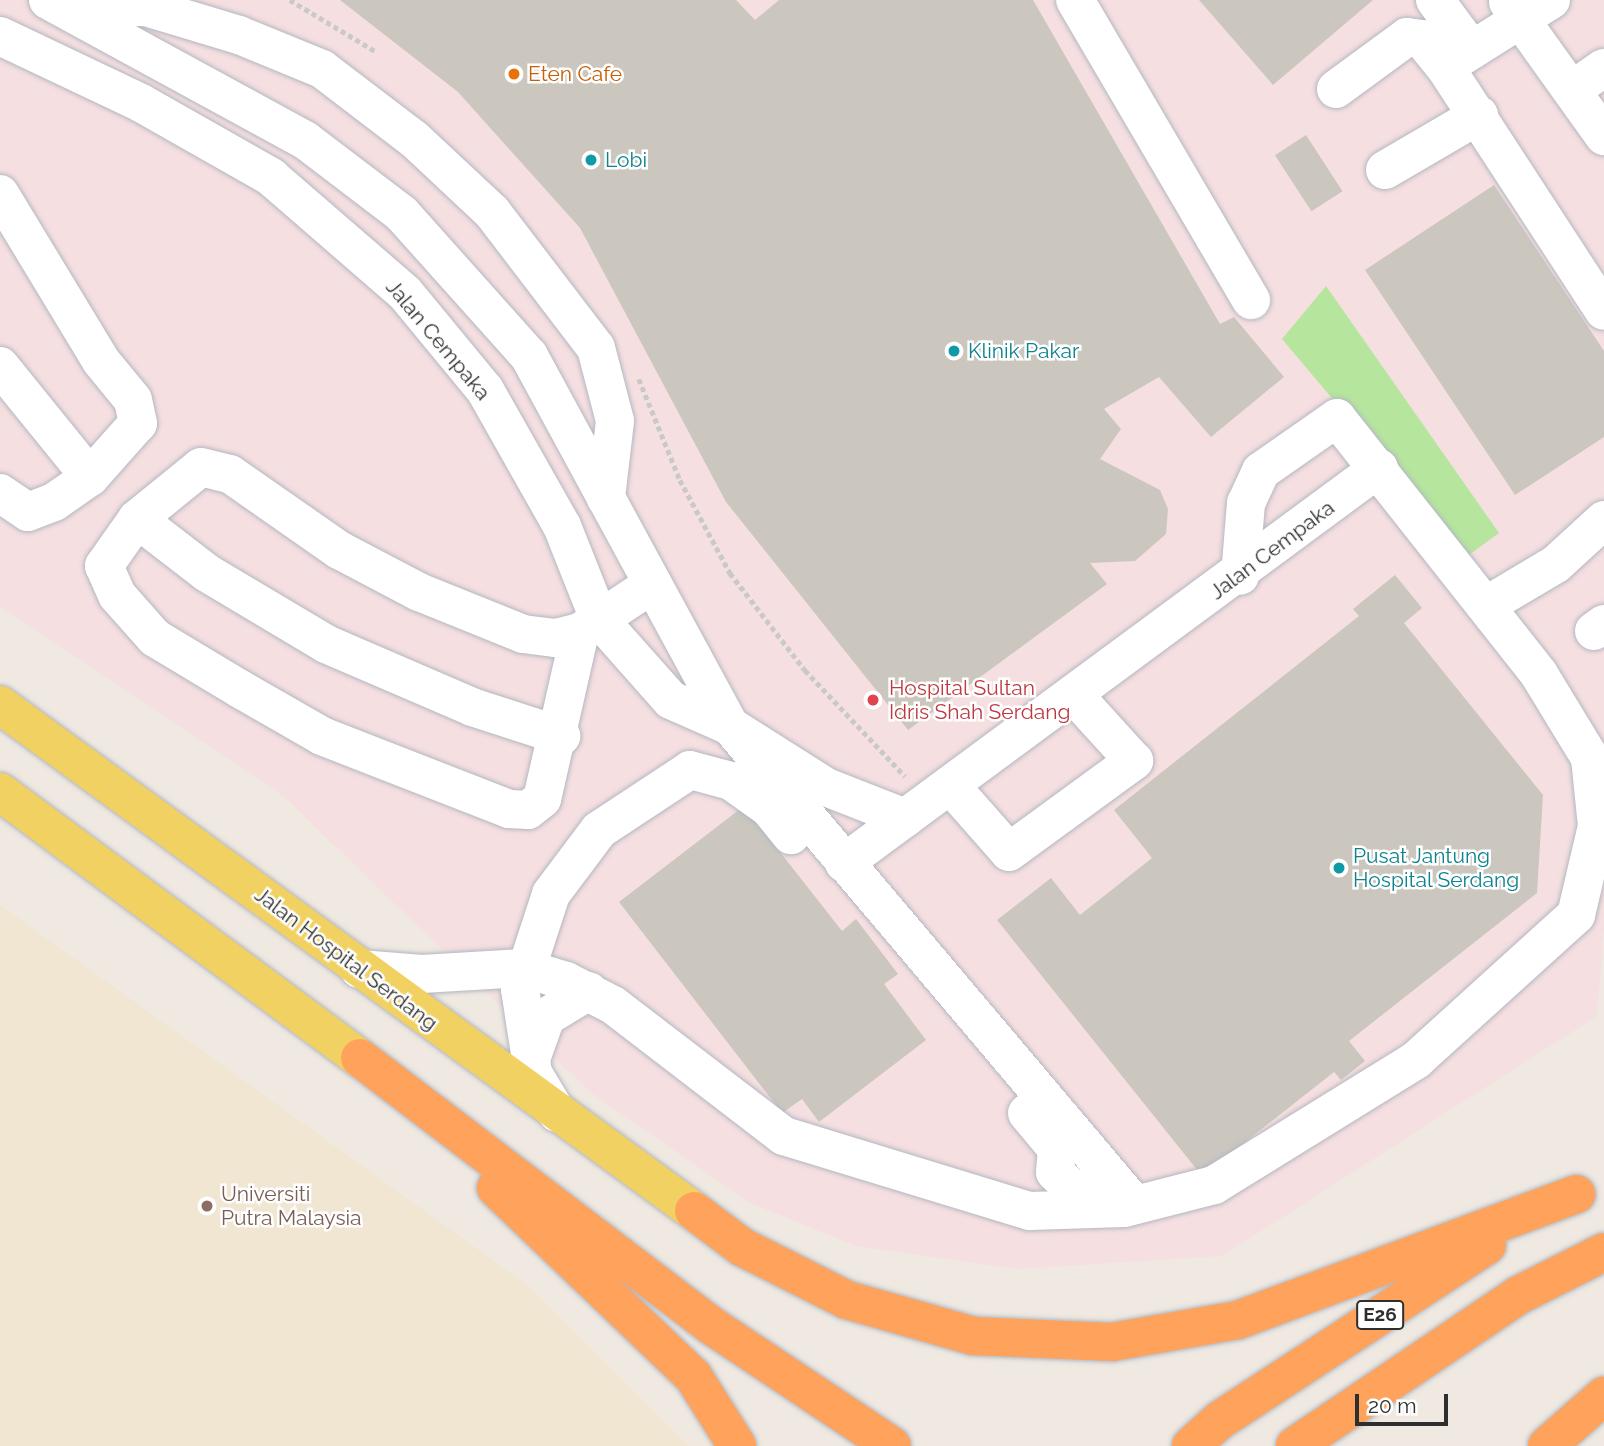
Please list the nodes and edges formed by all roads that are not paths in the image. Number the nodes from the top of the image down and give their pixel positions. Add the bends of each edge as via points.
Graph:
1 (1074, 0) edge
2 (1435, 0) edge
3 (57, 5) edge
4 (1527, 6) edge
5 (0, 36) edge
6 (1459, 58) junction
7 (1589, 78) edge
8 (1336, 89) dead end
9 (1479, 115) junction
10 (1604, 136) edge
11 (1385, 170) dead end
12 (0, 194) edge
13 (1251, 300) dead end
14 (1604, 311) edge
15 (0, 366) edge
16 (1379, 468) junction
17 (90, 477) junction
18 (0, 494) edge
19 (606, 498) junction
20 (137, 519) junction
21 (1604, 520) edge
22 (1240, 576) junction
23 (653, 584) junction
24 (1487, 605) junction
25 (589, 625) junction
26 (1074, 695) junction
27 (0, 705) edge
28 (730, 726) junction
29 (561, 736) junction
30 (0, 792) edge
31 (927, 802) junction
32 (844, 863) junction
33 (523, 968) junction
34 (359, 969) junction
35 (589, 991) junction
36 (360, 1058) junction
37 (530, 1062) junction
38 (562, 1121) junction
39 (1107, 1172) junction
40 (1590, 1186) edge
41 (1135, 1205) junction
42 (694, 1211) joint
43 (1604, 1252) edge
44 (1604, 1396) edge
45 (737, 1446) edge
46 (892, 1446) edge
47 (1191, 1446) edge
48 (1296, 1446) edge
49 (1547, 1446) edge

1 - 13 street
2 - 6 street
3 - 19 street, Jalan Cempaka via 304,140 402,214 529,356
3 - 19 street via 146,7 322,69 414,139 492,212 596,348 615,421
4 - 6 street
4 - 7 street
5 - 25 street, Jalan Cempaka via 141,103 271,177 405,293 485,390 562,526
6 - 8 street via 1422,39 1407,37
6 - 9 street
7 - 10 street
9 - 11 street
9 - 14 street
12 - 17 street via 101,360 133,400 138,423
15 - 17 street
16 - 22 street, Jalan Cempaka
16 - 22 street via 1337,418 1261,471 1246,503
16 - 24 street
17 - 18 street via 28,512
19 - 23 street, Jalan Cempaka
20 - 25 street via 201,467 230,474 339,550 419,592 523,635 556,638
20 - 29 street via 207,573 326,644 461,702
20 - 29 street via 104,566 117,595 155,638 322,736 509,809 528,810 542,799
21 - 24 street via 1556,564
22 - 26 street, Jalan Cempaka
23 - 25 street
23 - 28 street, Jalan Cempaka
24 - 41 street via 1590,758 1597,826 1576,915 1416,1060 1214,1185
25 - 28 street, Jalan Cempaka via 671,700
25 - 29 street
26 - 31 street, Jalan Cempaka
26 - 31 street via 1134,761 1009,852
27 - 34 main road, Jalan Hospital Serdang
28 - 31 street, Jalan Cempaka via 826,787
28 - 32 street, Jalan Cempaka
30 - 36 main road
31 - 32 street, Jalan Cempaka
32 - 39 street
33 - 34 street via 422,974
33 - 35 street
33 - 37 street via 520,1024
33 - 39 street via 551,894 599,830 690,770 731,781 769,808 1056,1149 1055,1172 1072,1189 1096,1189
34 - 38 main road, Jalan Hospital Serdang
35 - 37 street via 546,1017
35 - 41 street via 784,1136 1030,1211
36 - 45 highway via 693,1376
36 - 46 highway via 712,1326
37 - 38 street
38 - 42 main road, Jalan Hospital Serdang
39 - 41 street
40 - 42 highway via 1238,1320 1112,1342 972,1336 847,1300 742,1247
40 - 47 highway, E26 via 1480,1249 1220,1420
43 - 48 highway via 1519,1295
44 - 49 highway

